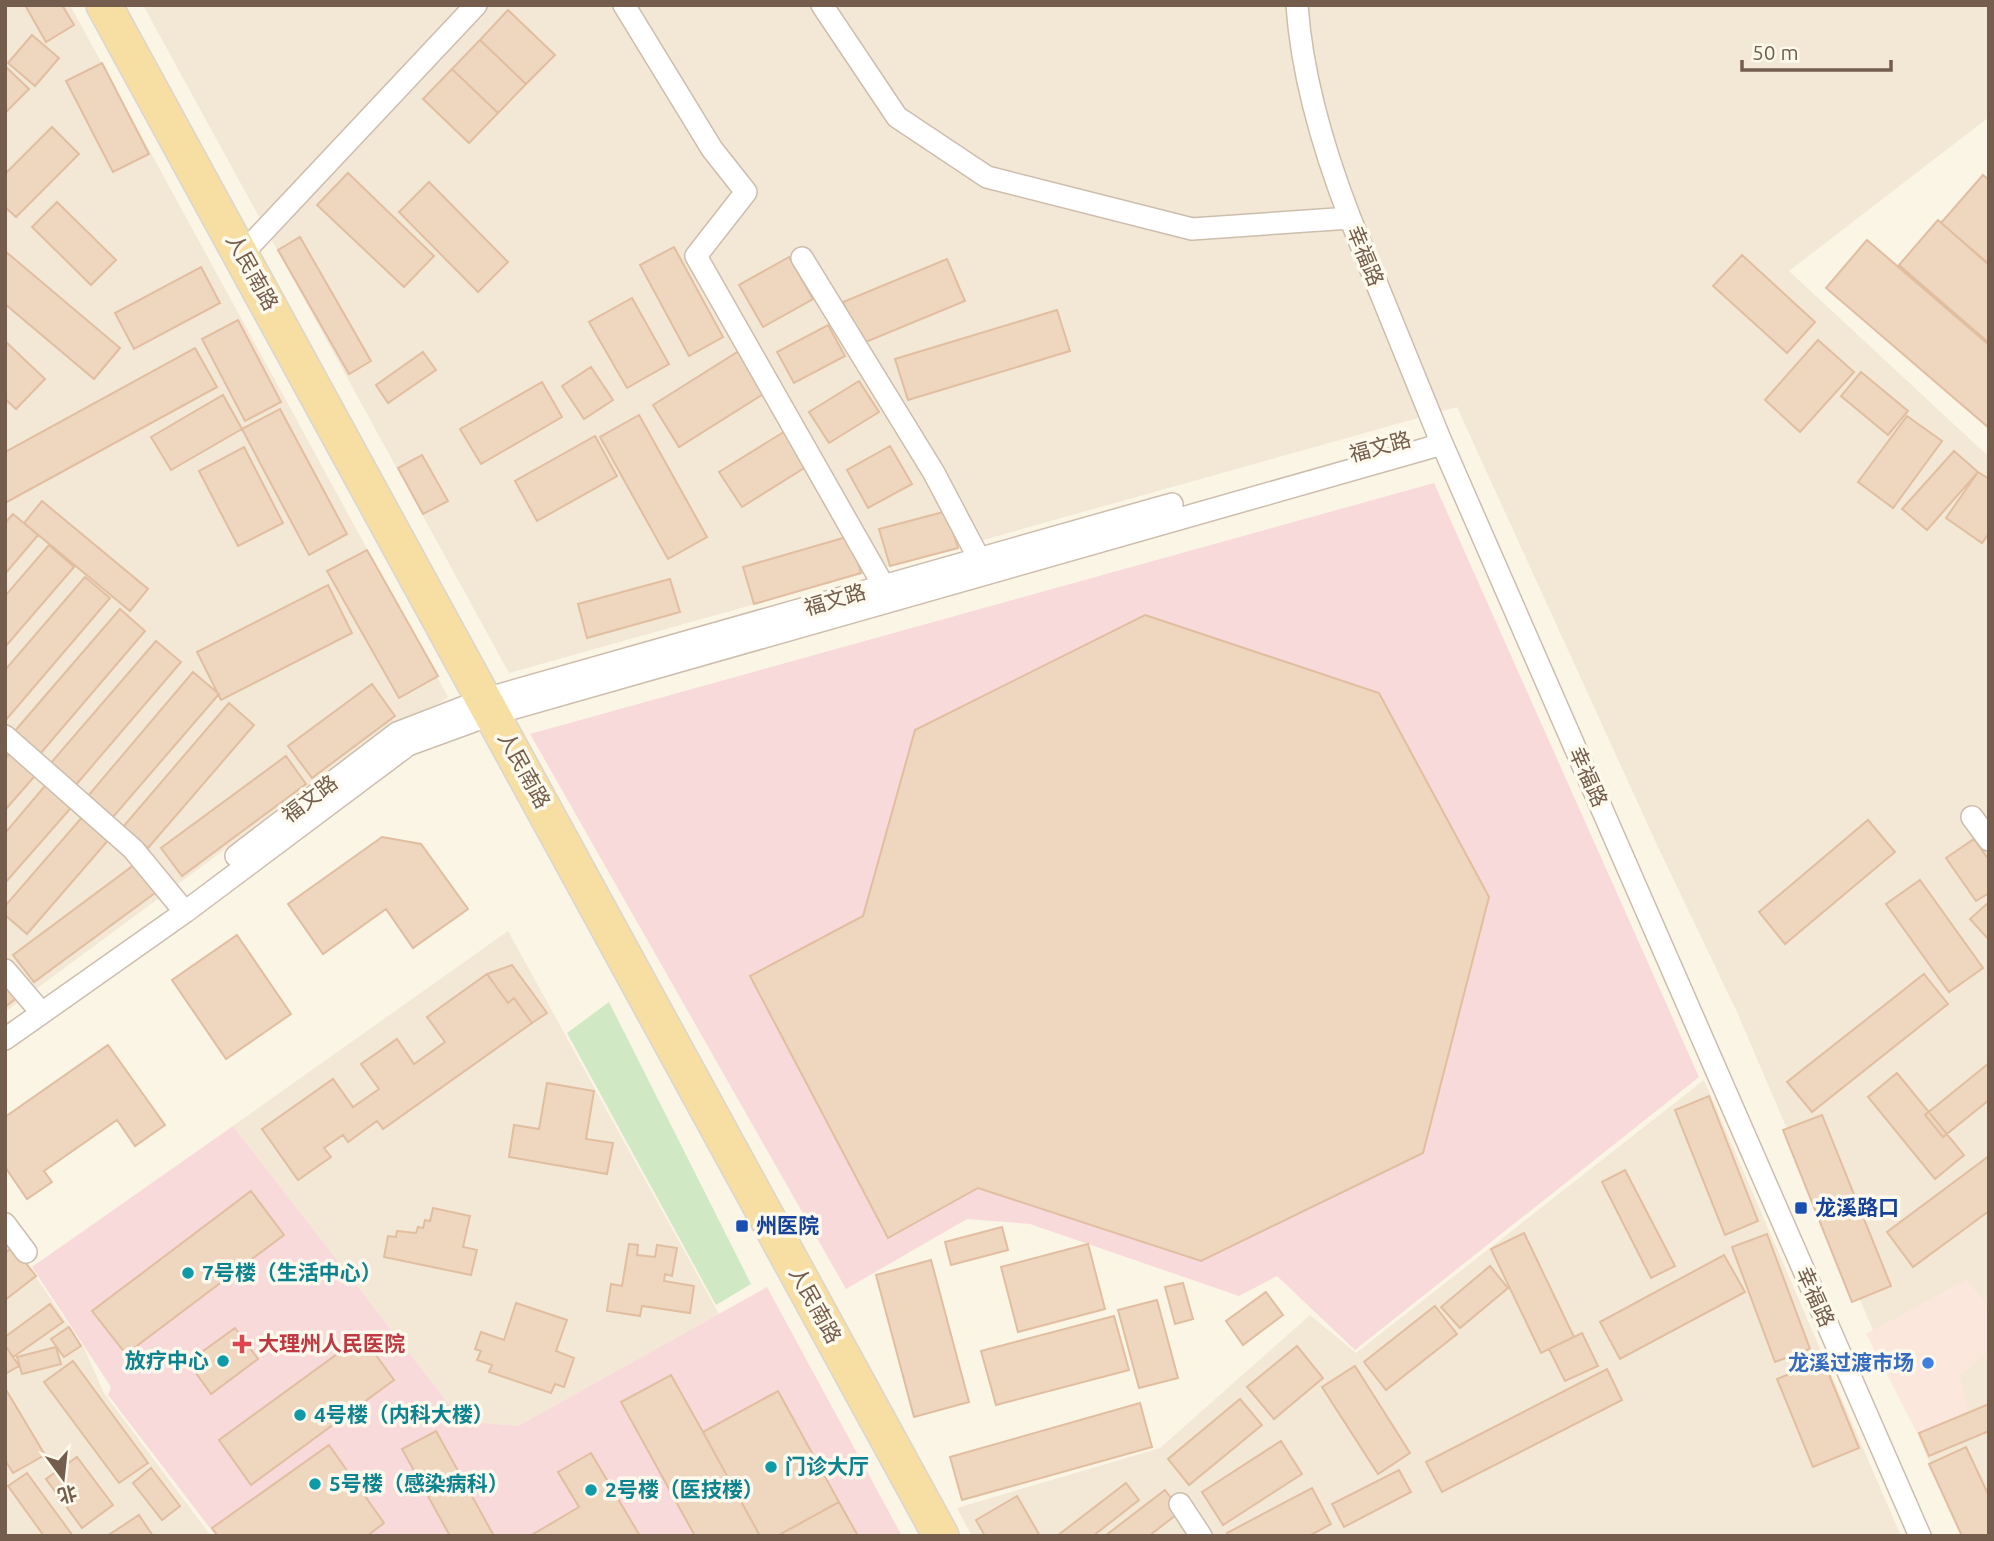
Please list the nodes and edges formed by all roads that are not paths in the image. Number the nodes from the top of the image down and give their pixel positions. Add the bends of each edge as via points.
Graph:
1 (104, 5) edge
2 (476, 5) edge
3 (624, 5) edge
4 (822, 5) edge
5 (1297, 5) edge
6 (1350, 218) junction
7 (242, 254) junction
8 (802, 258) dead end
9 (1440, 439) junction
10 (982, 565) junction
11 (887, 593) junction
12 (489, 707) junction
13 (5, 736) edge
14 (1972, 817) dead end
15 (1989, 840) edge
16 (180, 907) junction
17 (5, 970) edge
18 (37, 1008) junction
19 (5, 1024) edge
20 (5, 1039) edge
21 (5, 1224) edge
22 (26, 1252) dead end
23 (1180, 1504) dead end
24 (941, 1536) edge
25 (1201, 1536) edge
26 (1920, 1536) edge

1 - 7 main road, 人民南路
2 - 7 street
3 - 11 street via 712,149 746,192 696,256
4 - 6 street via 897,117 988,177 1192,229
5 - 6 street, 幸福路 via 1300,50
6 - 9 street, 幸福路
7 - 12 main road, 人民南路
8 - 10 street via 934,473
9 - 10 street, 福文路 via 1432,447
9 - 26 street, 幸福路
10 - 11 street, 福文路
11 - 12 street, 福文路
12 - 16 street, 福文路 via 397,733
12 - 24 main road, 人民南路
13 - 16 street via 133,849
14 - 15 street
16 - 18 street, 福文路
17 - 18 street
18 - 19 street, 福文路
18 - 20 street, 福文路
21 - 22 street
23 - 25 street

